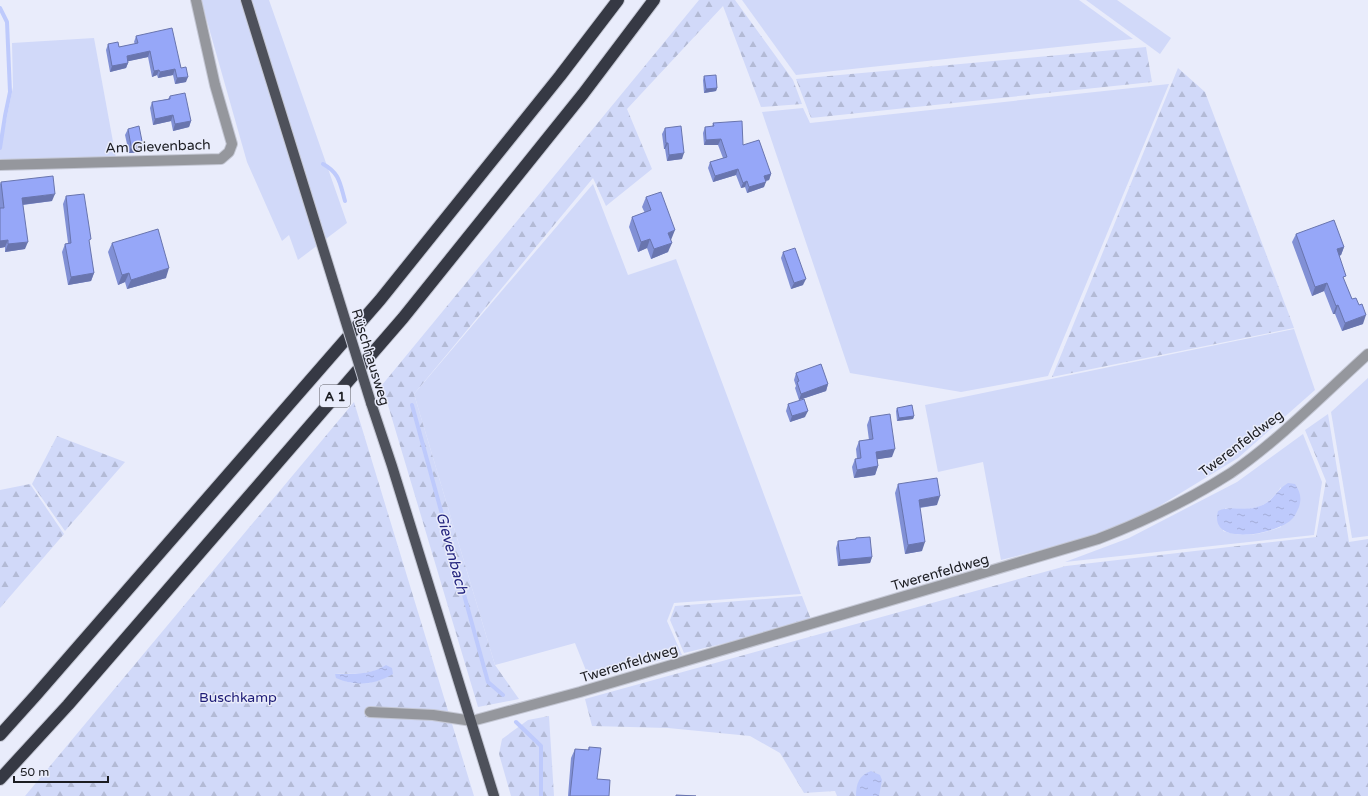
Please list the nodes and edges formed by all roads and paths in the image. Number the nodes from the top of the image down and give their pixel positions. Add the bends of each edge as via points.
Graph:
1 (196, 0) edge
2 (246, 0) edge
3 (618, 0) edge
4 (654, 0) edge
5 (0, 165) edge
6 (1368, 354) edge
7 (370, 712) dead end
8 (472, 721) junction
9 (0, 735) edge
10 (0, 779) edge
11 (494, 796) edge

1 - 5 street, Am Gievenbach via 215,85 232,144 229,152 221,159
2 - 8 main road, Rüschhausweg, bridge
3 - 9 highway, A 1 via 555,83 380,300
4 - 10 highway, A 1 via 583,94 403,318 68,705
6 - 8 street, Twerenfeldweg via 1272,441 1231,472 1160,514 1123,530 1060,552
7 - 8 street via 433,715
8 - 11 main road, Rüschhausweg

